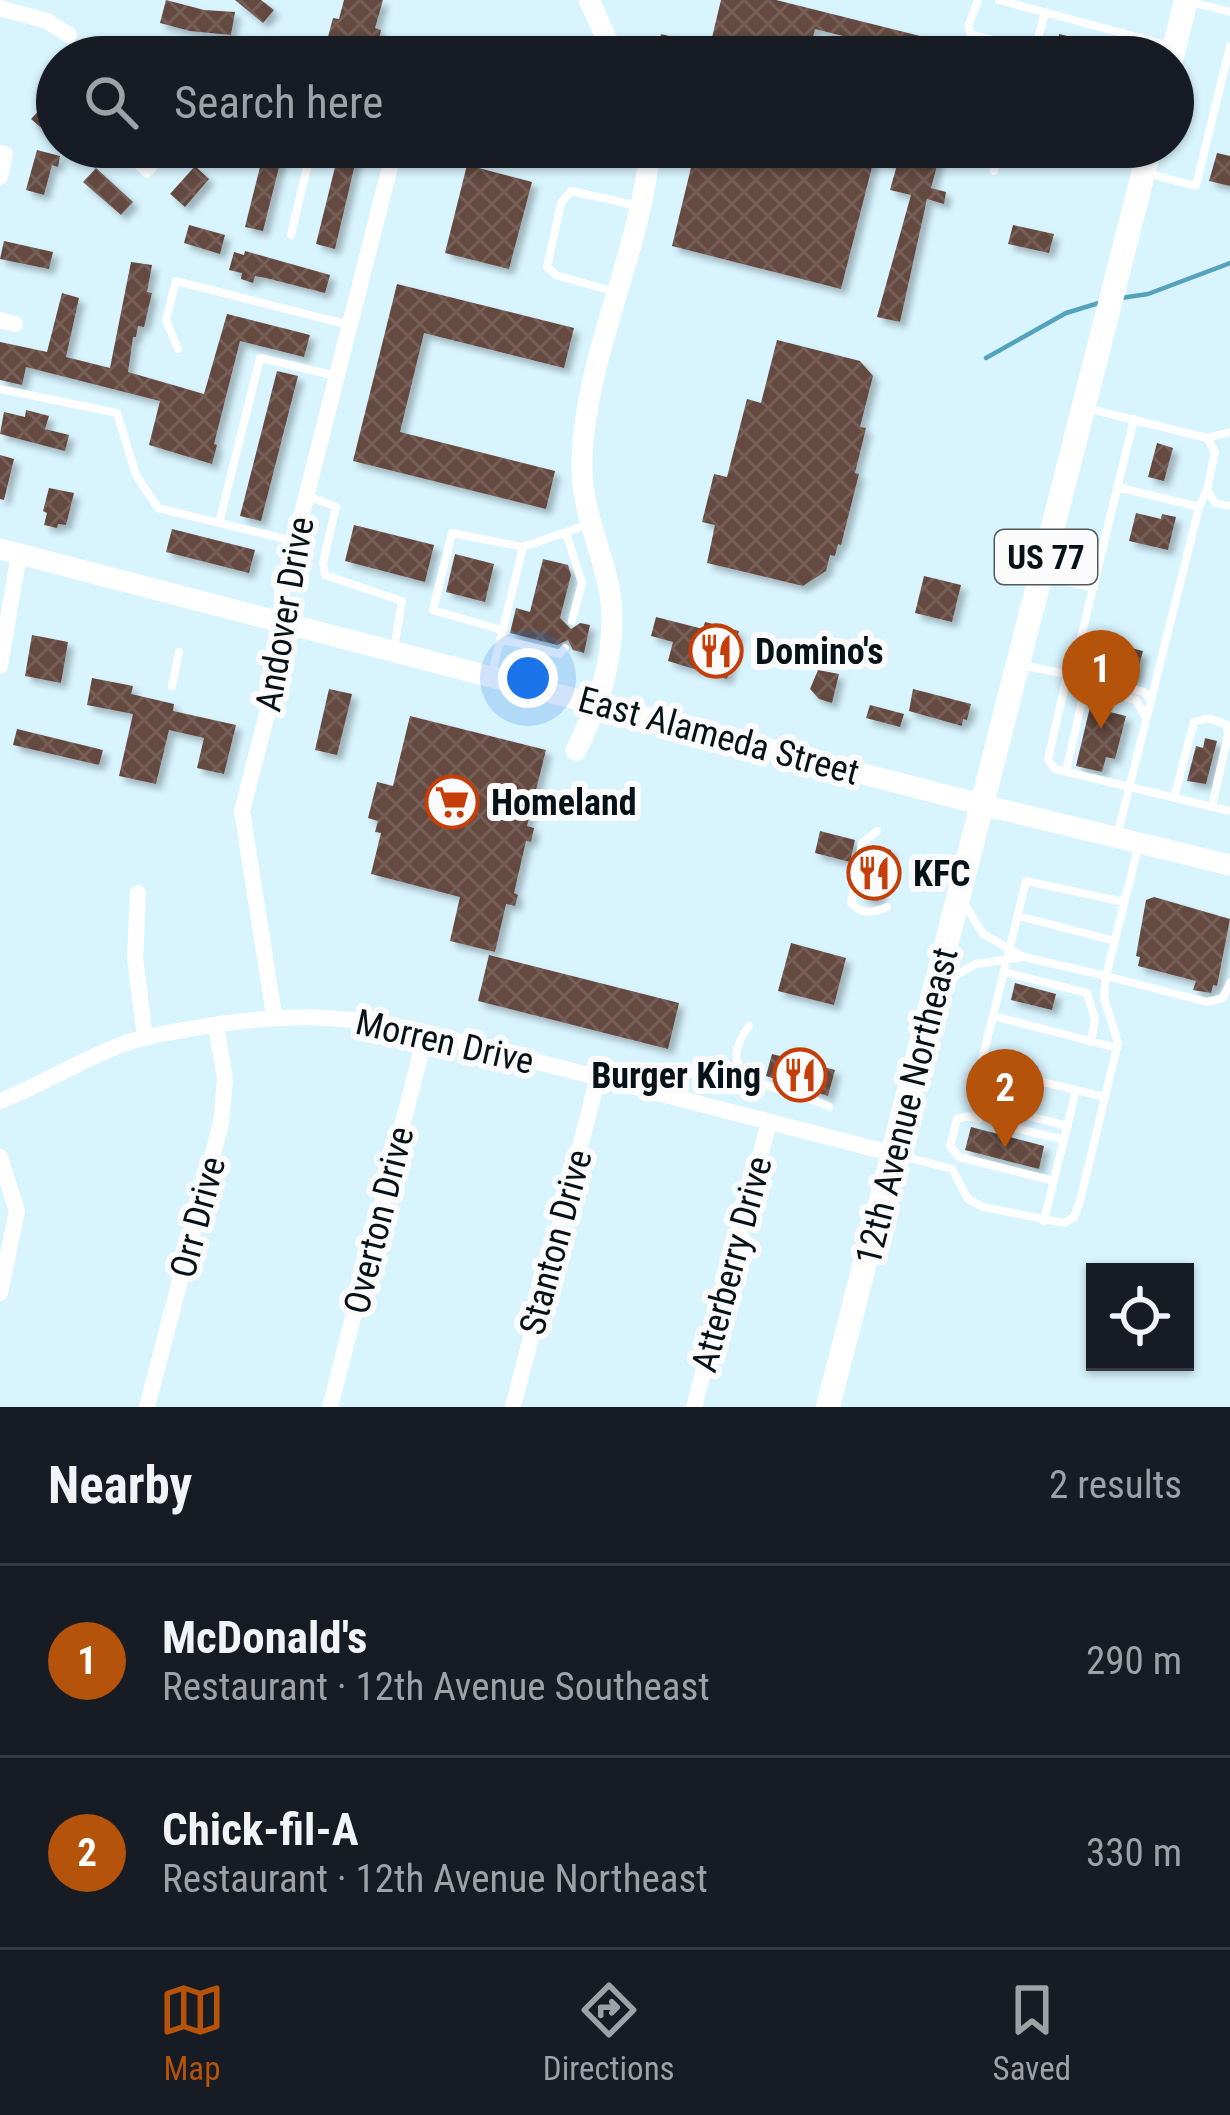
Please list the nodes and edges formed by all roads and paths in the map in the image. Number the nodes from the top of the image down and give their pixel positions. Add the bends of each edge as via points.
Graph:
1 (589, 0) edge
2 (978, 0) edge
3 (999, 0) edge
4 (1185, 0) edge
5 (0, 8) edge
6 (1045, 12) junction
7 (1230, 12) edge
8 (1124, 33) junction
9 (69, 34) dead end
10 (605, 36) edge
11 (978, 36) edge
12 (1039, 36) edge
13 (1123, 36) edge
14 (1132, 36) edge
15 (1177, 36) edge
16 (1230, 46) edge
17 (0, 153) edge
18 (307, 168) edge
19 (390, 168) edge
20 (646, 168) edge
21 (1144, 168) edge
22 (1143, 173) junction
23 (0, 177) edge
24 (638, 206) junction
25 (291, 235) dead end
26 (617, 292) junction
27 (351, 326) junction
28 (178, 349) dead end
29 (338, 376) junction
30 (0, 388) edge
31 (1083, 407) junction
32 (1133, 419) junction
33 (1230, 432) edge
34 (1207, 438) junction
35 (1117, 487) junction
36 (1207, 490) junction
37 (306, 496) junction
38 (1230, 506) edge
39 (1199, 507) junction
40 (219, 523) junction
41 (589, 524) junction
42 (566, 532) junction
43 (294, 542) junction
44 (523, 548) junction
45 (9, 552) edge
46 (1041, 575) junction
47 (1094, 588) junction
48 (572, 621) dead end
49 (280, 622) junction
50 (501, 634) junction
51 (564, 650) dead end
52 (394, 651) junction
53 (179, 652) dead end
54 (1018, 665) junction
55 (0, 666) edge
56 (1072, 675) junction
57 (491, 676) junction
58 (172, 686) dead end
59 (1151, 701) junction
60 (596, 702) junction
61 (1146, 720) junction
62 (576, 750) dead end
63 (1066, 772) junction
64 (1129, 787) junction
65 (1174, 798) junction
66 (983, 805) junction
67 (1212, 807) junction
68 (1230, 812) edge
69 (877, 831) dead end
70 (1128, 840) junction
71 (1230, 866) edge
72 (138, 893) dead end
73 (960, 896) junction
74 (1124, 902) junction
75 (887, 907) dead end
76 (1018, 916) junction
77 (1114, 941) junction
78 (1008, 954) junction
79 (1004, 972) junction
80 (1106, 976) junction
81 (1230, 983) edge
82 (937, 987) junction
83 (274, 1015) junction
84 (993, 1016) junction
85 (217, 1025) junction
86 (749, 1026) dead end
87 (426, 1033) junction
88 (145, 1037) junction
89 (1091, 1042) junction
90 (1117, 1048) junction
91 (980, 1067) junction
92 (598, 1077) junction
93 (1076, 1090) junction
94 (1105, 1097) junction
95 (0, 1101) edge
96 (972, 1102) junction
97 (829, 1107) dead end
98 (968, 1116) junction
99 (980, 1119) dead end
100 (769, 1122) junction
101 (1010, 1126) dead end
102 (1068, 1126) junction
103 (1064, 1140) junction
104 (894, 1154) junction
105 (0, 1157) edge
106 (1054, 1181) junction
107 (1044, 1222) junction
108 (0, 1293) edge
109 (147, 1407) edge
110 (331, 1407) edge
111 (513, 1407) edge
112 (694, 1407) edge
113 (828, 1407) edge

1 - 10 street
2 - 11 lane via 968,27
3 - 6 lane
4 - 7 lane
4 - 15 main road
5 - 9 street
6 - 8 lane
6 - 12 lane
8 - 13 lane
8 - 14 lane
16 - 22 lane via 1196,186
17 - 23 street
18 - 25 lane
19 - 27 street, Andover Drive
20 - 24 street
21 - 22 main road, US 77
22 - 31 main road, US 77
24 - 26 street
24 - 26 lane via 571,191 561,203 547,267
26 - 41 street via 584,421
27 - 28 lane via 176,281 166,320
27 - 29 street, Andover Drive
29 - 37 street, Andover Drive
29 - 40 lane via 260,358
30 - 40 lane via 117,412 136,475 158,508
31 - 32 lane
31 - 46 main road, US 77
32 - 34 lane
32 - 35 lane
33 - 34 lane
34 - 36 lane via 1215,452
35 - 39 lane
35 - 47 lane
36 - 38 lane via 1215,503
36 - 39 lane
37 - 43 street, Andover Drive
37 - 52 lane via 336,507 325,575 402,601
39 - 59 lane
40 - 43 lane
41 - 42 lane
41 - 60 street via 608,578 614,640
42 - 44 lane
42 - 48 lane via 582,583
43 - 49 street, Andover Drive
44 - 50 lane
44 - 50 lane via 452,533 433,610
45 - 49 street, East Alameda Street
45 - 55 street
46 - 47 lane
46 - 54 main road, US 77
47 - 56 lane
49 - 52 street, East Alameda Street
49 - 83 street, Andover Drive via 283,652 242,818
50 - 51 lane
50 - 57 lane
52 - 57 street, East Alameda Street
53 - 58 lane
54 - 56 lane
54 - 66 main road, US 77
56 - 59 lane via 1144,692
56 - 63 lane via 1048,760
57 - 60 street, East Alameda Street
59 - 61 lane
60 - 62 street
60 - 66 street, East Alameda Street
61 - 63 lane via 1136,700 1090,692
61 - 64 lane
63 - 64 lane
64 - 65 lane
64 - 70 lane
65 - 67 lane
65 - 67 lane via 1194,722 1210,718 1227,725 1228,734
66 - 70 street, East Alameda Street
66 - 73 main road, 12th Avenue Northeast / US 77
67 - 68 lane
69 - 75 lane via 862,842 851,903 874,913
70 - 71 street, East Alameda Street
70 - 74 lane
72 - 88 street via 135,958
73 - 78 lane via 983,934
73 - 82 main road, 12th Avenue Northeast / US 77
74 - 76 lane via 1029,879
74 - 77 lane
76 - 77 lane
76 - 78 lane
77 - 80 lane
78 - 79 lane
78 - 80 lane
78 - 82 lane
79 - 84 lane
79 - 89 lane via 1088,992
80 - 81 lane via 1207,1002 1223,998
80 - 90 lane
82 - 104 main road, 12th Avenue Northeast / US 77
83 - 85 street, Morren Drive
83 - 87 street, Morren Drive via 342,1017
84 - 89 lane
84 - 91 lane
85 - 88 street, Morren Drive
85 - 109 street, Orr Drive via 221,1123
86 - 97 lane via 737,1054 748,1079
87 - 92 street, Morren Drive
87 - 110 street, Overton Drive
88 - 95 street, Morren Drive
89 - 90 lane
90 - 94 lane
91 - 93 lane
91 - 96 lane
92 - 100 street, Morren Drive
92 - 111 street, Stanton Drive
93 - 94 lane
93 - 102 lane
94 - 107 lane via 1074,1217
96 - 98 lane
96 - 102 lane
98 - 99 lane
98 - 106 lane via 957,1120 950,1146 959,1157
100 - 104 street, Morren Drive
100 - 112 street, Atterberry Drive
101 - 103 lane
102 - 103 lane
103 - 106 lane
104 - 107 lane via 952,1169 982,1207
104 - 113 main road, 12th Avenue Northeast / US 77
105 - 108 street via 17,1211
106 - 107 lane

